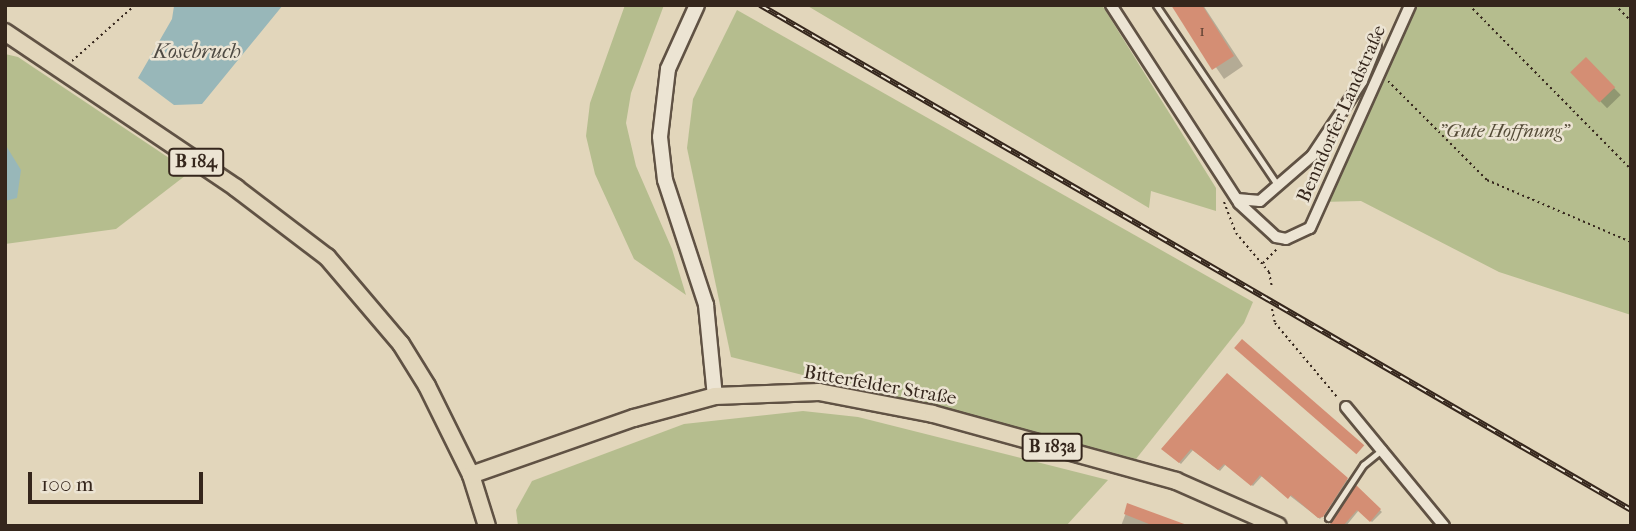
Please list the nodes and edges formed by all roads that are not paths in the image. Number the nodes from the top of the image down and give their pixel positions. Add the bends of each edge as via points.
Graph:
1 (1111, 5) edge
2 (1156, 5) edge
3 (1410, 5) edge
4 (694, 10) edge
5 (5, 32) edge
6 (1376, 47) dead end
7 (1278, 186) junction
8 (1235, 197) junction
9 (715, 396) junction
10 (1346, 407) road end
11 (1383, 449) junction
12 (471, 475) junction
13 (1328, 518) dead end
14 (487, 526) edge
15 (1278, 526) edge
16 (1444, 526) edge

1 - 8 street, Benndorfer Landstraße
2 - 7 lane
3 - 8 street, Benndorfer Landstraße via 1310,228 1286,239 1276,237
4 - 9 main road via 668,69 660,137 665,180 706,305
5 - 12 main road, B 184 via 236,188 327,257 401,344
6 - 7 street, Benndorfer Landstraße via 1362,80 1312,156
7 - 8 street, Benndorfer Landstraße via 1253,204
9 - 12 main road, Bitterfelder Straße / B 183a via 634,418
9 - 15 main road, Bitterfelder Straße / B 183a via 819,393 933,414 1176,481
10 - 11 street
11 - 13 lane via 1363,465
11 - 16 street
12 - 14 main road

